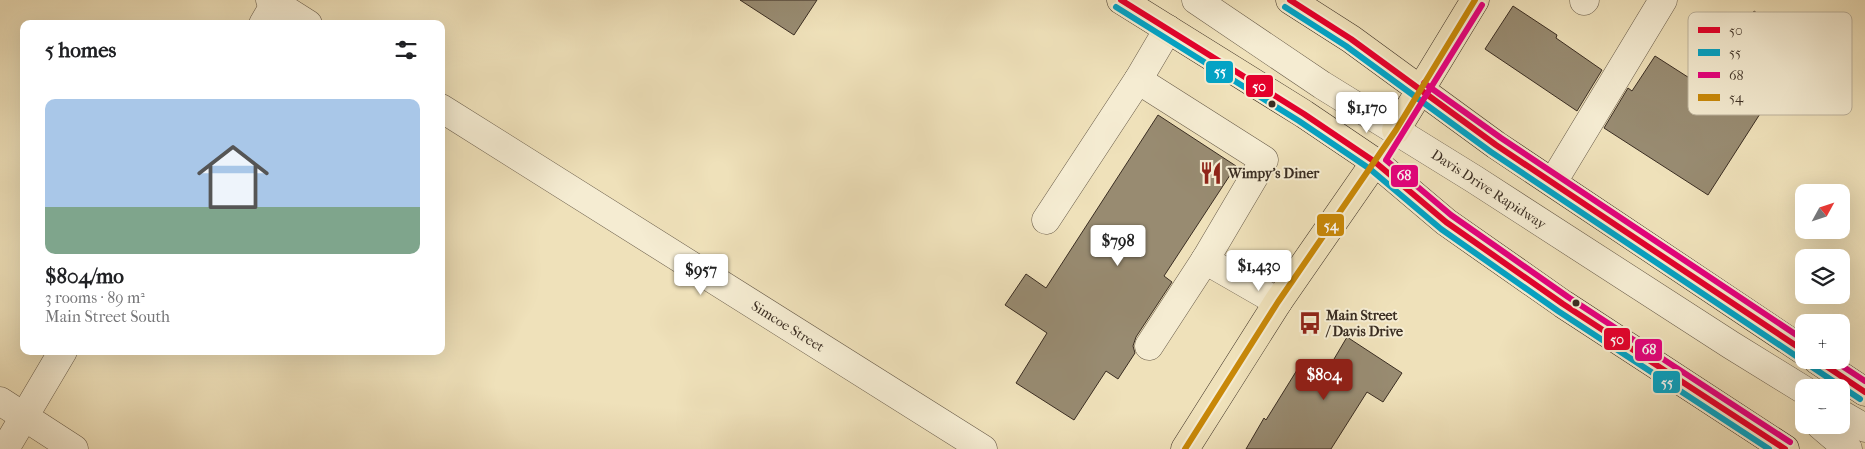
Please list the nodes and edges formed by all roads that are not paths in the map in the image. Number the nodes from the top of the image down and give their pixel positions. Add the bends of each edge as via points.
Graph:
1 (1121, 0) edge
2 (1196, 0) edge
3 (1290, 0) edge
4 (1475, 0) edge
5 (1663, 0) edge
6 (271, 7) edge
7 (299, 20) edge
8 (1168, 29) junction
9 (1138, 80) junction
10 (1420, 90) junction
11 (445, 111) edge
12 (1396, 130) junction
13 (1375, 162) junction
14 (1554, 182) junction
15 (1046, 220) dead end
16 (1206, 260) junction
17 (1278, 302) junction
18 (1731, 345) junction
19 (1795, 345) edge
20 (1149, 346) dead end
21 (61, 355) edge
22 (1830, 369) edge
23 (1795, 384) edge
24 (1865, 392) edge
25 (0, 401) edge
26 (1795, 402) edge
27 (23, 416) junction
28 (1850, 419) edge
29 (1865, 428) edge
30 (1830, 434) edge
31 (5, 449) edge
32 (74, 449) edge
33 (983, 449) edge
34 (1185, 449) edge
35 (1785, 449) edge
36 (1848, 449) edge

1 - 8 main road
2 - 12 street, Davis Drive Rapidway via 1322,85
3 - 10 main road via 1351,39
4 - 10 main road
5 - 14 street
6 - 7 street
8 - 9 street
8 - 13 main road
9 - 15 street
9 - 16 street via 1264,160
10 - 12 main road
10 - 14 main road
11 - 33 street, Simcoe Street
12 - 13 street
12 - 18 street, Davis Drive Rapidway
13 - 17 main road
13 - 35 main road via 1446,222 1563,304
14 - 19 main road
16 - 17 street
16 - 20 street
17 - 34 main road
18 - 23 street, Davis Drive Rapidway
18 - 26 street, Davis Drive Rapidway
21 - 27 street
22 - 24 main road
25 - 27 street
27 - 31 street
27 - 32 street
28 - 29 street
30 - 36 street

